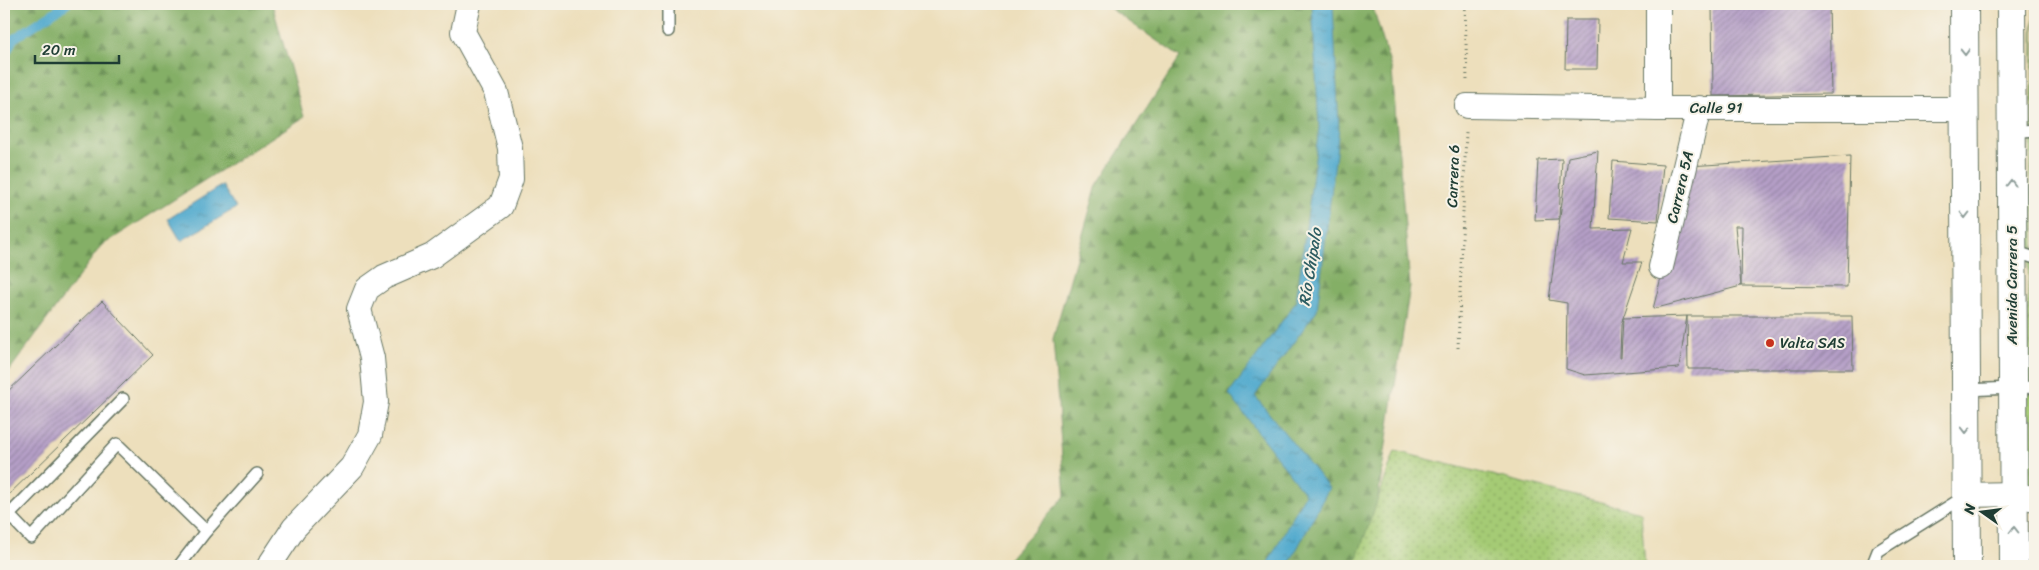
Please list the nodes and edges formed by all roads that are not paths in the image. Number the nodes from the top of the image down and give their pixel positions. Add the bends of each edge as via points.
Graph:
1 (469, 4) edge
2 (668, 4) edge
3 (1658, 4) edge
4 (1964, 4) edge
5 (2011, 4) edge
6 (668, 31) dead end
7 (1467, 106) road end
8 (1699, 108) junction
9 (1658, 109) junction
10 (1965, 109) junction
11 (2023, 131) edge
12 (2024, 254) edge
13 (1661, 267) dead end
14 (2024, 388) edge
15 (1966, 390) junction
16 (123, 399) dead end
17 (257, 474) dead end
18 (1966, 495) junction
19 (2024, 496) edge
20 (206, 531) junction
21 (179, 566) edge
22 (269, 566) edge
23 (1872, 566) edge
24 (1967, 566) edge
25 (2014, 566) edge

1 - 22 street via 463,32 496,92 510,148 510,179 501,206 432,256 384,277 366,289 358,309 372,358 376,402 370,435 352,467 294,528
2 - 6 lane
3 - 9 street
4 -> 10 main road
5 - 11 main road, Avenida Carrera 5
7 - 9 street, Calle 91
8 - 9 street, Calle 91
8 - 10 street, Calle 91
8 - 13 street, Carrera 5A
10 -> 15 main road
12 -> 11 main road, Avenida Carrera 5
12 - 14 main road, Avenida Carrera 5
14 - 15 lane
14 - 19 main road, Avenida Carrera 5
15 -> 18 main road
16 - 20 lane via 9,515 31,538 117,444
17 - 20 lane
18 - 19 street
18 - 23 lane via 1878,551
18 - 24 main road
25 -> 19 main road, Avenida Carrera 5
20 - 21 lane

